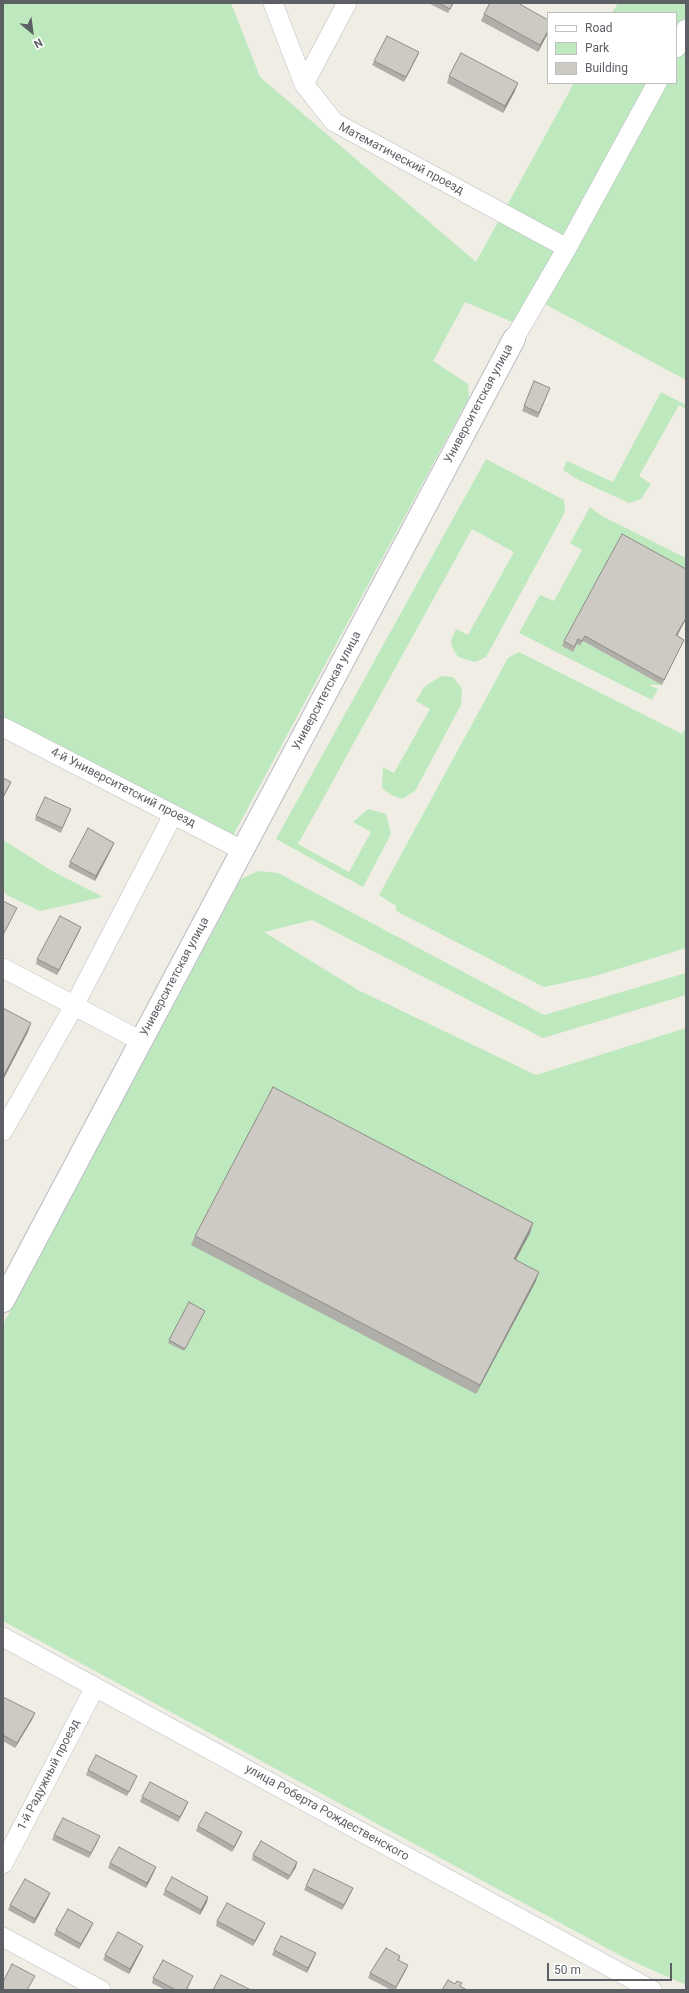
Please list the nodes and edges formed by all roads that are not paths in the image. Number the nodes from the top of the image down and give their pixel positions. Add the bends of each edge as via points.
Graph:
1 (273, 3) edge
2 (347, 3) edge
3 (686, 29) edge
4 (677, 46) edge
5 (304, 84) junction
6 (656, 84) edge
7 (567, 248) junction
8 (514, 339) joint
9 (3, 726) edge
10 (173, 814) junction
11 (242, 850) junction
12 (3, 968) edge
13 (74, 1006) junction
14 (141, 1041) junction
15 (3, 1131) edge
16 (3, 1301) edge
17 (3, 1636) edge
18 (95, 1687) junction
19 (3, 1864) edge
20 (3, 1937) edge
21 (101, 1990) edge
22 (652, 1990) edge

1 - 5 street, Математический проезд
2 - 5 street
3 - 4 street
5 - 7 street, Математический проезд via 334,122
6 - 7 street, Университетская улица
7 - 8 street, Университетская улица
8 - 11 street, Университетская улица
9 - 10 street, 4-й Университетский проезд
10 - 11 street, 4-й Университетский проезд
10 - 13 street
11 - 14 street, Университетская улица
12 - 13 street
13 - 14 street
13 - 15 street
14 - 16 street, Университетская улица
17 - 18 street, улица Роберта Рождественского
18 - 19 street, 1-й Радужный проезд
18 - 22 street, улица Роберта Рождественского
20 - 21 street

